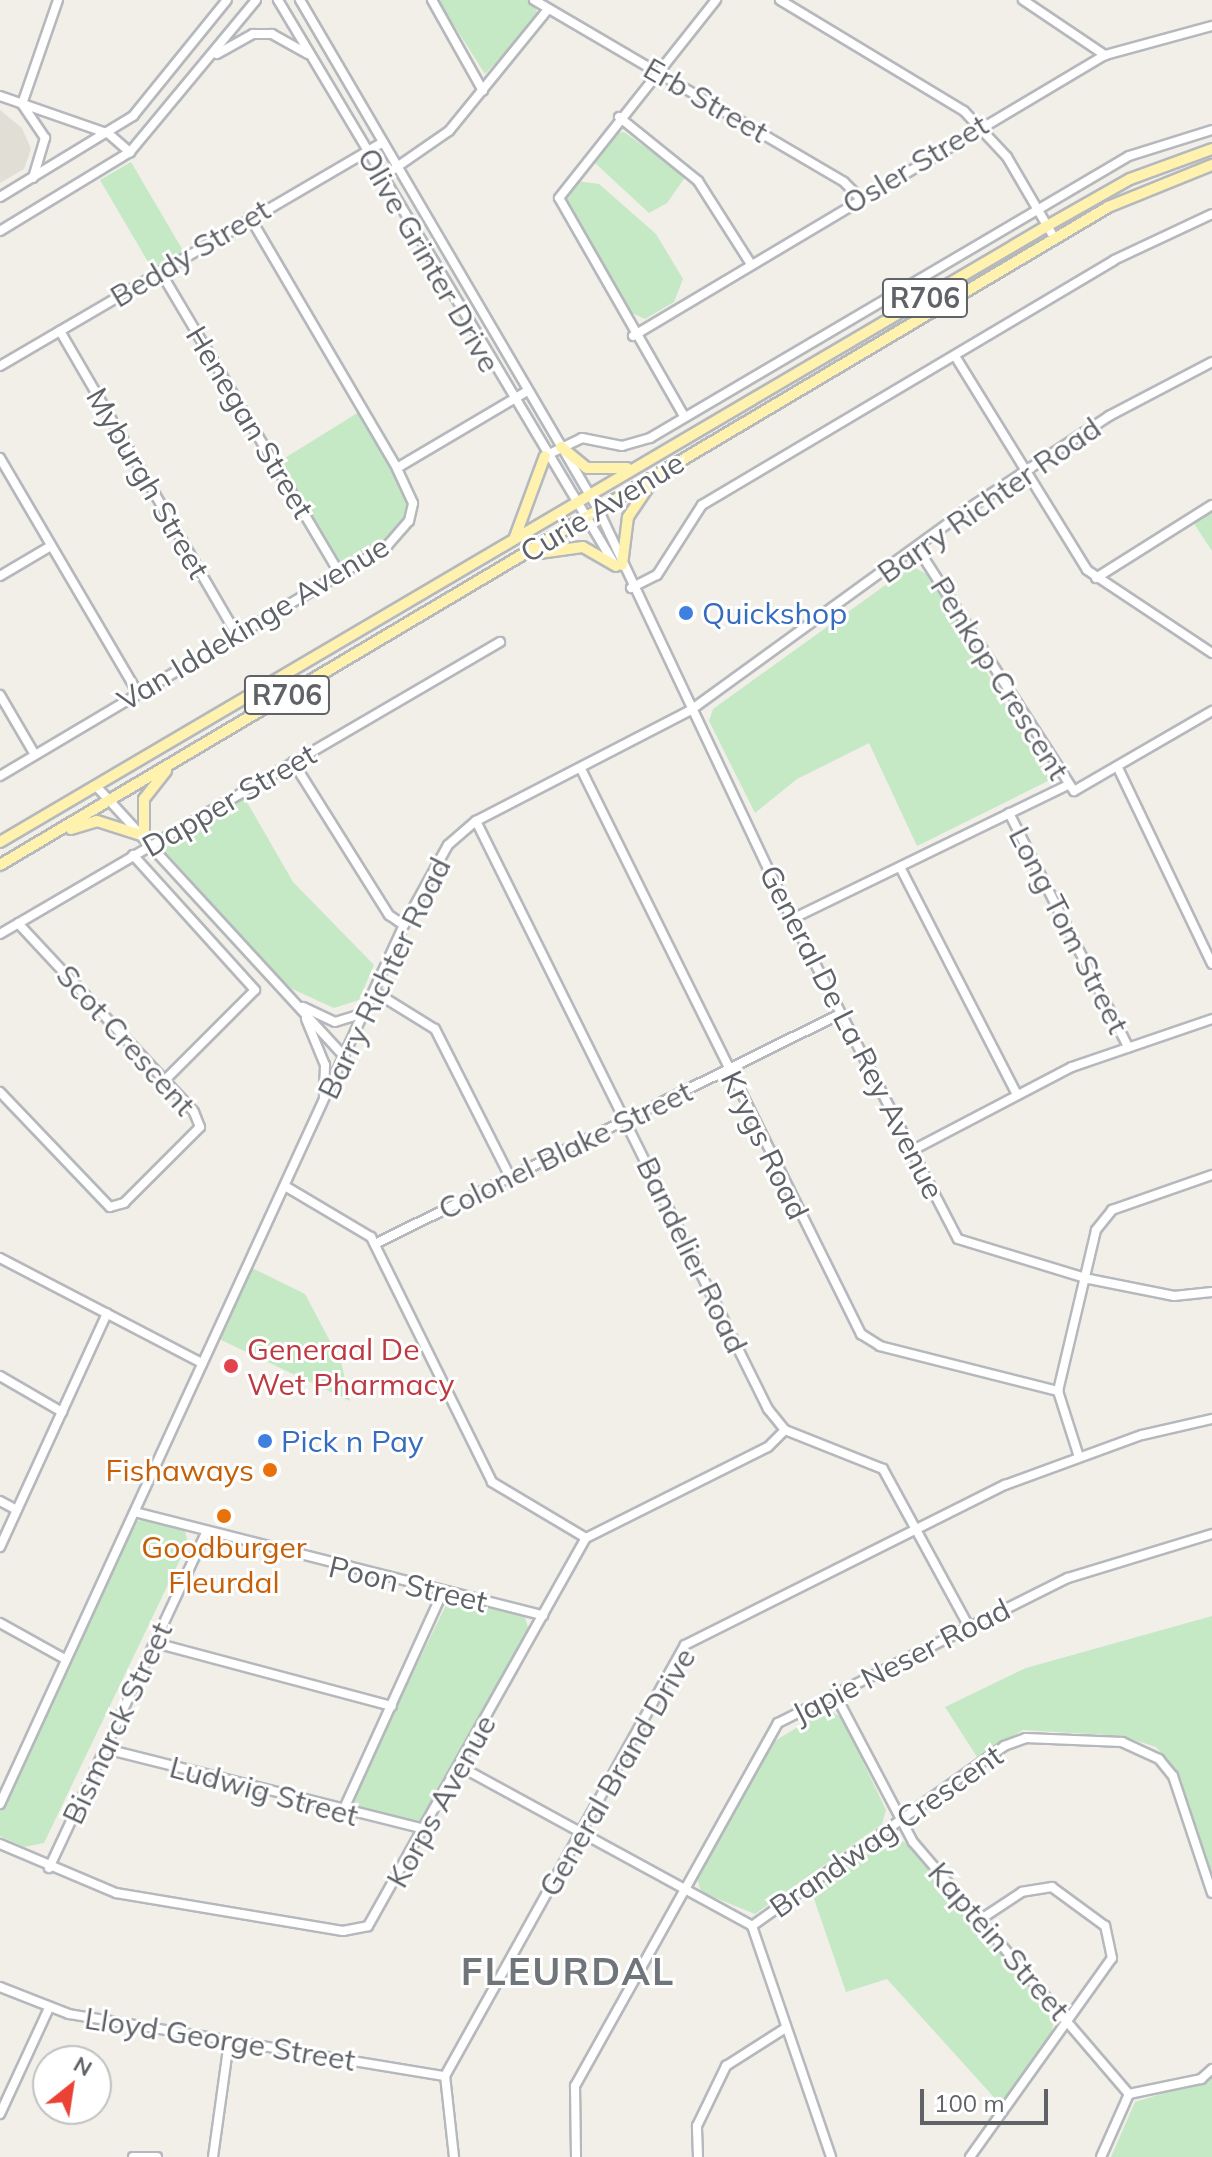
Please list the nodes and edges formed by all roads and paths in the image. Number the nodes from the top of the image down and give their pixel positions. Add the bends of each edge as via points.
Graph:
1 (58, 0) edge
2 (225, 0) edge
3 (256, 0) edge
4 (278, 0) edge
5 (302, 0) edge
6 (432, 0) edge
7 (534, 0) edge
8 (716, 0) edge
9 (780, 0) edge
10 (1023, 0) edge
11 (548, 9) junction
12 (1212, 26) edge
13 (1105, 55) junction
14 (312, 57) junction
15 (202, 67) junction
16 (657, 71) junction
17 (483, 91) junction
18 (0, 96) edge
19 (22, 104) junction
20 (619, 117) junction
21 (979, 125) junction
22 (1212, 130) edge
23 (109, 134) junction
24 (381, 143) junction
25 (1212, 149) edge
26 (365, 151) junction
27 (130, 152) junction
28 (1212, 165) edge
29 (397, 169) junction
30 (381, 178) junction
31 (33, 179) junction
32 (0, 197) edge
33 (859, 197) junction
34 (1039, 212) junction
35 (1212, 214) edge
36 (250, 217) junction
37 (1047, 226) junction
38 (0, 231) edge
39 (1055, 239) junction
40 (749, 261) junction
41 (160, 271) junction
42 (60, 331) junction
43 (633, 336) junction
44 (955, 356) junction
45 (1212, 362) edge
46 (0, 366) edge
47 (527, 391) junction
48 (511, 400) junction
49 (684, 416) junction
50 (561, 447) junction
51 (545, 456) junction
52 (0, 458) edge
53 (646, 461) junction
54 (397, 468) junction
55 (1029, 471) junction
56 (656, 475) junction
57 (590, 495) junction
58 (574, 505) junction
59 (1212, 505) edge
60 (598, 509) junction
61 (582, 519) junction
62 (512, 542) junction
63 (51, 546) junction
64 (918, 549) junction
65 (513, 560) junction
66 (619, 566) junction
67 (339, 573) junction
68 (0, 576) edge
69 (1096, 578) junction
70 (631, 588) junction
71 (237, 635) junction
72 (500, 642) dead end
73 (1212, 653) edge
74 (138, 693) junction
75 (0, 695) edge
76 (691, 710) junction
77 (1212, 711) edge
78 (193, 750) junction
79 (35, 755) junction
80 (293, 762) junction
81 (581, 769) junction
82 (1119, 770) junction
83 (0, 776) edge
84 (96, 786) junction
85 (1066, 786) junction
86 (108, 801) junction
87 (1009, 813) junction
88 (476, 821) junction
89 (145, 840) junction
90 (0, 842) edge
91 (31, 846) junction
92 (133, 855) junction
93 (0, 865) edge
94 (900, 867) junction
95 (792, 919) junction
96 (18, 923) junction
97 (404, 925) junction
98 (0, 934) edge
99 (1212, 964) edge
100 (375, 992) junction
101 (287, 994) junction
102 (300, 1008) junction
103 (365, 1012) junction
104 (840, 1014) junction
105 (1212, 1019) edge
106 (1128, 1047) junction
107 (345, 1057) junction
108 (727, 1069) junction
109 (165, 1080) junction
110 (0, 1092) edge
111 (1016, 1093) junction
112 (324, 1102) junction
113 (627, 1119) junction
114 (913, 1150) junction
115 (1212, 1175) edge
116 (510, 1177) junction
117 (285, 1186) junction
118 (375, 1244) junction
119 (0, 1258) edge
120 (1089, 1279) junction
121 (1212, 1292) edge
122 (107, 1313) junction
123 (202, 1363) junction
124 (0, 1376) edge
125 (1058, 1391) junction
126 (62, 1412) junction
127 (1212, 1419) edge
128 (785, 1430) junction
129 (1079, 1457) junction
130 (0, 1501) edge
131 (17, 1510) junction
132 (135, 1512) junction
133 (918, 1525) junction
134 (1212, 1534) edge
135 (205, 1535) junction
136 (586, 1538) junction
137 (0, 1547) edge
138 (443, 1591) junction
139 (543, 1615) junction
140 (0, 1623) edge
141 (969, 1627) junction
142 (155, 1643) junction
143 (65, 1659) junction
144 (836, 1696) junction
145 (392, 1706) junction
146 (106, 1749) junction
147 (459, 1766) junction
148 (0, 1804) edge
149 (342, 1813) junction
150 (900, 1821) junction
151 (424, 1829) junction
152 (582, 1834) junction
153 (0, 1844) edge
154 (49, 1868) junction
155 (684, 1888) junction
156 (1212, 1893) edge
157 (981, 1919) junction
158 (752, 1926) junction
159 (0, 1987) edge
160 (48, 2010) junction
161 (1069, 2024) junction
162 (784, 2029) junction
163 (229, 2041) junction
164 (1212, 2069) edge
165 (445, 2076) junction
166 (1129, 2094) junction
167 (0, 2114) edge
168 (133, 2157) edge
169 (157, 2157) edge
170 (213, 2157) edge
171 (454, 2157) edge
172 (576, 2157) edge
173 (698, 2157) edge
174 (831, 2157) edge
175 (970, 2157) edge
176 (1101, 2157) edge

1 - 19 street
2 - 23 street via 208,26
3 - 15 street
4 - 14 street, Olive Grinter Drive
5 - 24 street, Olive Grinter Drive
6 - 17 street
7 - 11 street, Erb Street
8 - 16 street
9 - 21 street
10 - 13 street
11 - 16 street, Erb Street
11 - 17 street
12 - 13 street, Osler Street
13 - 21 street, Osler Street
14 - 15 street via 272,34 253,34 236,38
14 - 26 street, Olive Grinter Drive
15 - 27 street
16 - 20 street
16 - 33 street, Erb Street
17 - 29 street via 437,143
18 - 19 street
19 - 23 street
19 - 31 street via 45,138
20 - 40 street via 698,181
20 - 43 street via 562,189 559,204
21 - 33 street, Osler Street
21 - 34 street
22 - 34 street, Curie Avenue via 1129,156
23 - 27 street
23 - 31 street
24 - 26 street, Beddy Street
24 - 29 street, Olive Grinter Drive
25 - 37 main road, Curie Avenue / R706 via 1140,175
26 - 30 street, Olive Grinter Drive
26 - 36 street, Beddy Street
27 - 38 street
28 - 39 main road, Curie Avenue / R706 via 1132,194
29 - 30 street
29 - 47 street, Olive Grinter Drive
30 - 48 street, Olive Grinter Drive
31 - 32 street
33 - 40 street, Osler Street
34 - 37 street
34 - 49 street, Curie Avenue
35 - 44 street, Curie Avenue via 1154,238
36 - 41 street, Beddy Street
36 - 54 street, Van Iddekinge Avenue
37 - 39 street
37 - 53 main road, Curie Avenue / R706
39 - 56 main road, Curie Avenue / R706
40 - 43 street, Osler Street
41 - 42 street, Beddy Street
41 - 67 street, Henegan Street
42 - 46 street, Beddy Street
42 - 71 street, Myburgh Street
43 - 49 street
44 - 55 street
44 - 70 street, Curie Avenue via 702,505 657,575
45 - 55 street, Barry Richter Road via 1109,416
47 - 48 street
47 - 50 street, Olive Grinter Drive
48 - 51 street, Olive Grinter Drive
48 - 54 street
49 - 50 street, Curie Avenue via 631,446 594,438
50 - 51 street, Curie Avenue
50 - 53 main road via 602,471
50 - 57 street, Olive Grinter Drive
51 - 58 street, Olive Grinter Drive
51 - 62 main road via 534,501
52 - 63 street
53 - 57 main road, Curie Avenue / R706
54 - 67 street, Van Iddekinge Avenue via 413,503 409,521 387,546
55 - 64 street, Barry Richter Road
55 - 69 street via 1067,543
56 - 60 main road, Curie Avenue / R706
56 - 66 main road via 628,517
57 - 58 main road, Curie Avenue / R706
57 - 60 street, Olive Grinter Drive
58 - 61 street, Olive Grinter Drive
58 - 62 main road, Curie Avenue / R706
59 - 69 street
60 - 61 main road, Curie Avenue / R706
60 - 66 street, General De La Rey Avenue
61 - 65 main road, Curie Avenue / R706
61 - 66 street, General De La Rey Avenue
62 - 84 main road, Curie Avenue / R706
63 - 68 street
63 - 74 street
64 - 76 street, Barry Richter Road
64 - 85 street, Penkop Crescent
65 - 66 main road via 571,546
65 - 78 main road, Curie Avenue / R706
66 - 70 street, General De La Rey Avenue
67 - 71 street, Van Iddekinge Avenue
69 - 73 street
70 - 76 street, General De La Rey Avenue
71 - 74 street, Van Iddekinge Avenue
72 - 80 street, Dapper Street
74 - 79 street, Van Iddekinge Avenue
75 - 79 street
76 - 81 street, Barry Richter Road
76 - 95 street, General De La Rey Avenue
77 - 82 street, Penkop Crescent
78 - 86 main road, Curie Avenue / R706
78 - 89 main road via 149,790
79 - 83 street, Van Iddekinge Avenue
80 - 89 street, Dapper Street
80 - 97 street via 389,915
81 - 88 street, Barry Richter Road
81 - 108 street, Krygs Road
82 - 85 street, Penkop Crescent via 1082,790
82 - 99 street
84 - 86 street
84 - 90 main road, Curie Avenue / R706
85 - 87 street
86 - 89 street
86 - 91 main road, Curie Avenue / R706
87 - 94 street
87 - 106 street, Long Tom Street
88 - 97 street, Barry Richter Road via 442,854
88 - 113 street, Bandelier Road
89 - 91 main road via 97,821
89 - 92 street, Dapper Street
89 - 101 street
91 - 93 main road, Curie Avenue / R706
92 - 96 street, Dapper Street
92 - 109 street via 253,986 248,1003
94 - 95 street
94 - 111 street
95 - 104 street, General De La Rey Avenue
96 - 98 street, Dapper Street
96 - 109 street, Scot Crescent
97 - 100 street, Barry Richter Road
100 - 103 street, Barry Richter Road
100 - 116 street via 441,1037
101 - 102 street
101 - 103 street via 335,1022
102 - 107 street
102 - 112 street via 322,1051
103 - 107 street, Barry Richter Road
104 - 108 street, Colonel Blake Street
104 - 114 street, General De La Rey Avenue
105 - 106 street
106 - 111 street
107 - 112 street, Barry Richter Road
108 - 113 street, Colonel Blake Street
108 - 125 street, Krygs Road via 861,1334 880,1346
109 - 110 street, Scot Crescent via 194,1112 198,1134 110,1207
111 - 114 street
112 - 117 street, Barry Richter Road
113 - 116 street, Colonel Blake Street
113 - 128 street, Bandelier Road via 755,1385
114 - 120 street, General De La Rey Avenue via 963,1244
115 - 120 street via 1105,1215 1090,1247
116 - 118 street, Colonel Blake Street
117 - 118 street
117 - 123 street, Barry Richter Road
118 - 136 street via 492,1482
119 - 122 street
120 - 121 street, General De La Rey Avenue via 1182,1297
120 - 125 street
122 - 123 street
122 - 126 street
123 - 132 street, Barry Richter Road
124 - 126 street
125 - 129 street
126 - 131 street
127 - 129 street, General Brand Drive
128 - 133 street via 879,1465
128 - 136 street via 768,1447
129 - 133 street, General Brand Drive
130 - 131 street
131 - 137 street
132 - 135 street, Poon Street
132 - 143 street, Barry Richter Road
133 - 141 street
133 - 152 street, General Brand Drive via 685,1645
134 - 141 street, Japie Neser Road via 1095,1568
135 - 138 street, Poon Street
135 - 142 street, Bismarck Street
136 - 139 street, Korps Avenue
138 - 139 street, Poon Street
138 - 145 street
139 - 147 street, Korps Avenue
140 - 143 street
141 - 144 street, Japie Neser Road
142 - 145 street
142 - 146 street, Bismarck Street
143 - 148 street, Barry Richter Road
144 - 150 street, Kaptein Street
144 - 155 street, Japie Neser Road via 772,1729
145 - 149 street
146 - 149 street, Ludwig Street
146 - 154 street, Bismarck Street
147 - 151 street, Korps Avenue
147 - 152 street
149 - 151 street, Ludwig Street
150 - 156 street, Brandwag Crescent via 1017,1740 1122,1742 1159,1759 1173,1776
150 - 157 street, Kaptein Street
150 - 158 street, Brandwag Crescent
151 - 154 street, Korps Avenue via 374,1921 343,1931 116,1893
152 - 155 street
152 - 165 street, General Brand Drive
153 - 154 street, Korps Avenue
155 - 158 street
155 - 172 street, Japie Neser Road via 575,2086
157 - 161 street, Kaptein Street
157 - 161 street via 1022,1892 1052,1887 1105,1926 1112,1942 1106,1975
158 - 162 street
159 - 160 street, Lloyd George Street
160 - 163 street, Lloyd George Street
160 - 167 street
161 - 166 street, Kaptein Street
161 - 175 street
162 - 173 street via 726,2066 697,2126
162 - 174 street
163 - 165 street, Lloyd George Street
163 - 170 street
164 - 166 street via 1201,2079
165 - 171 street
166 - 176 street
168 - 169 street

